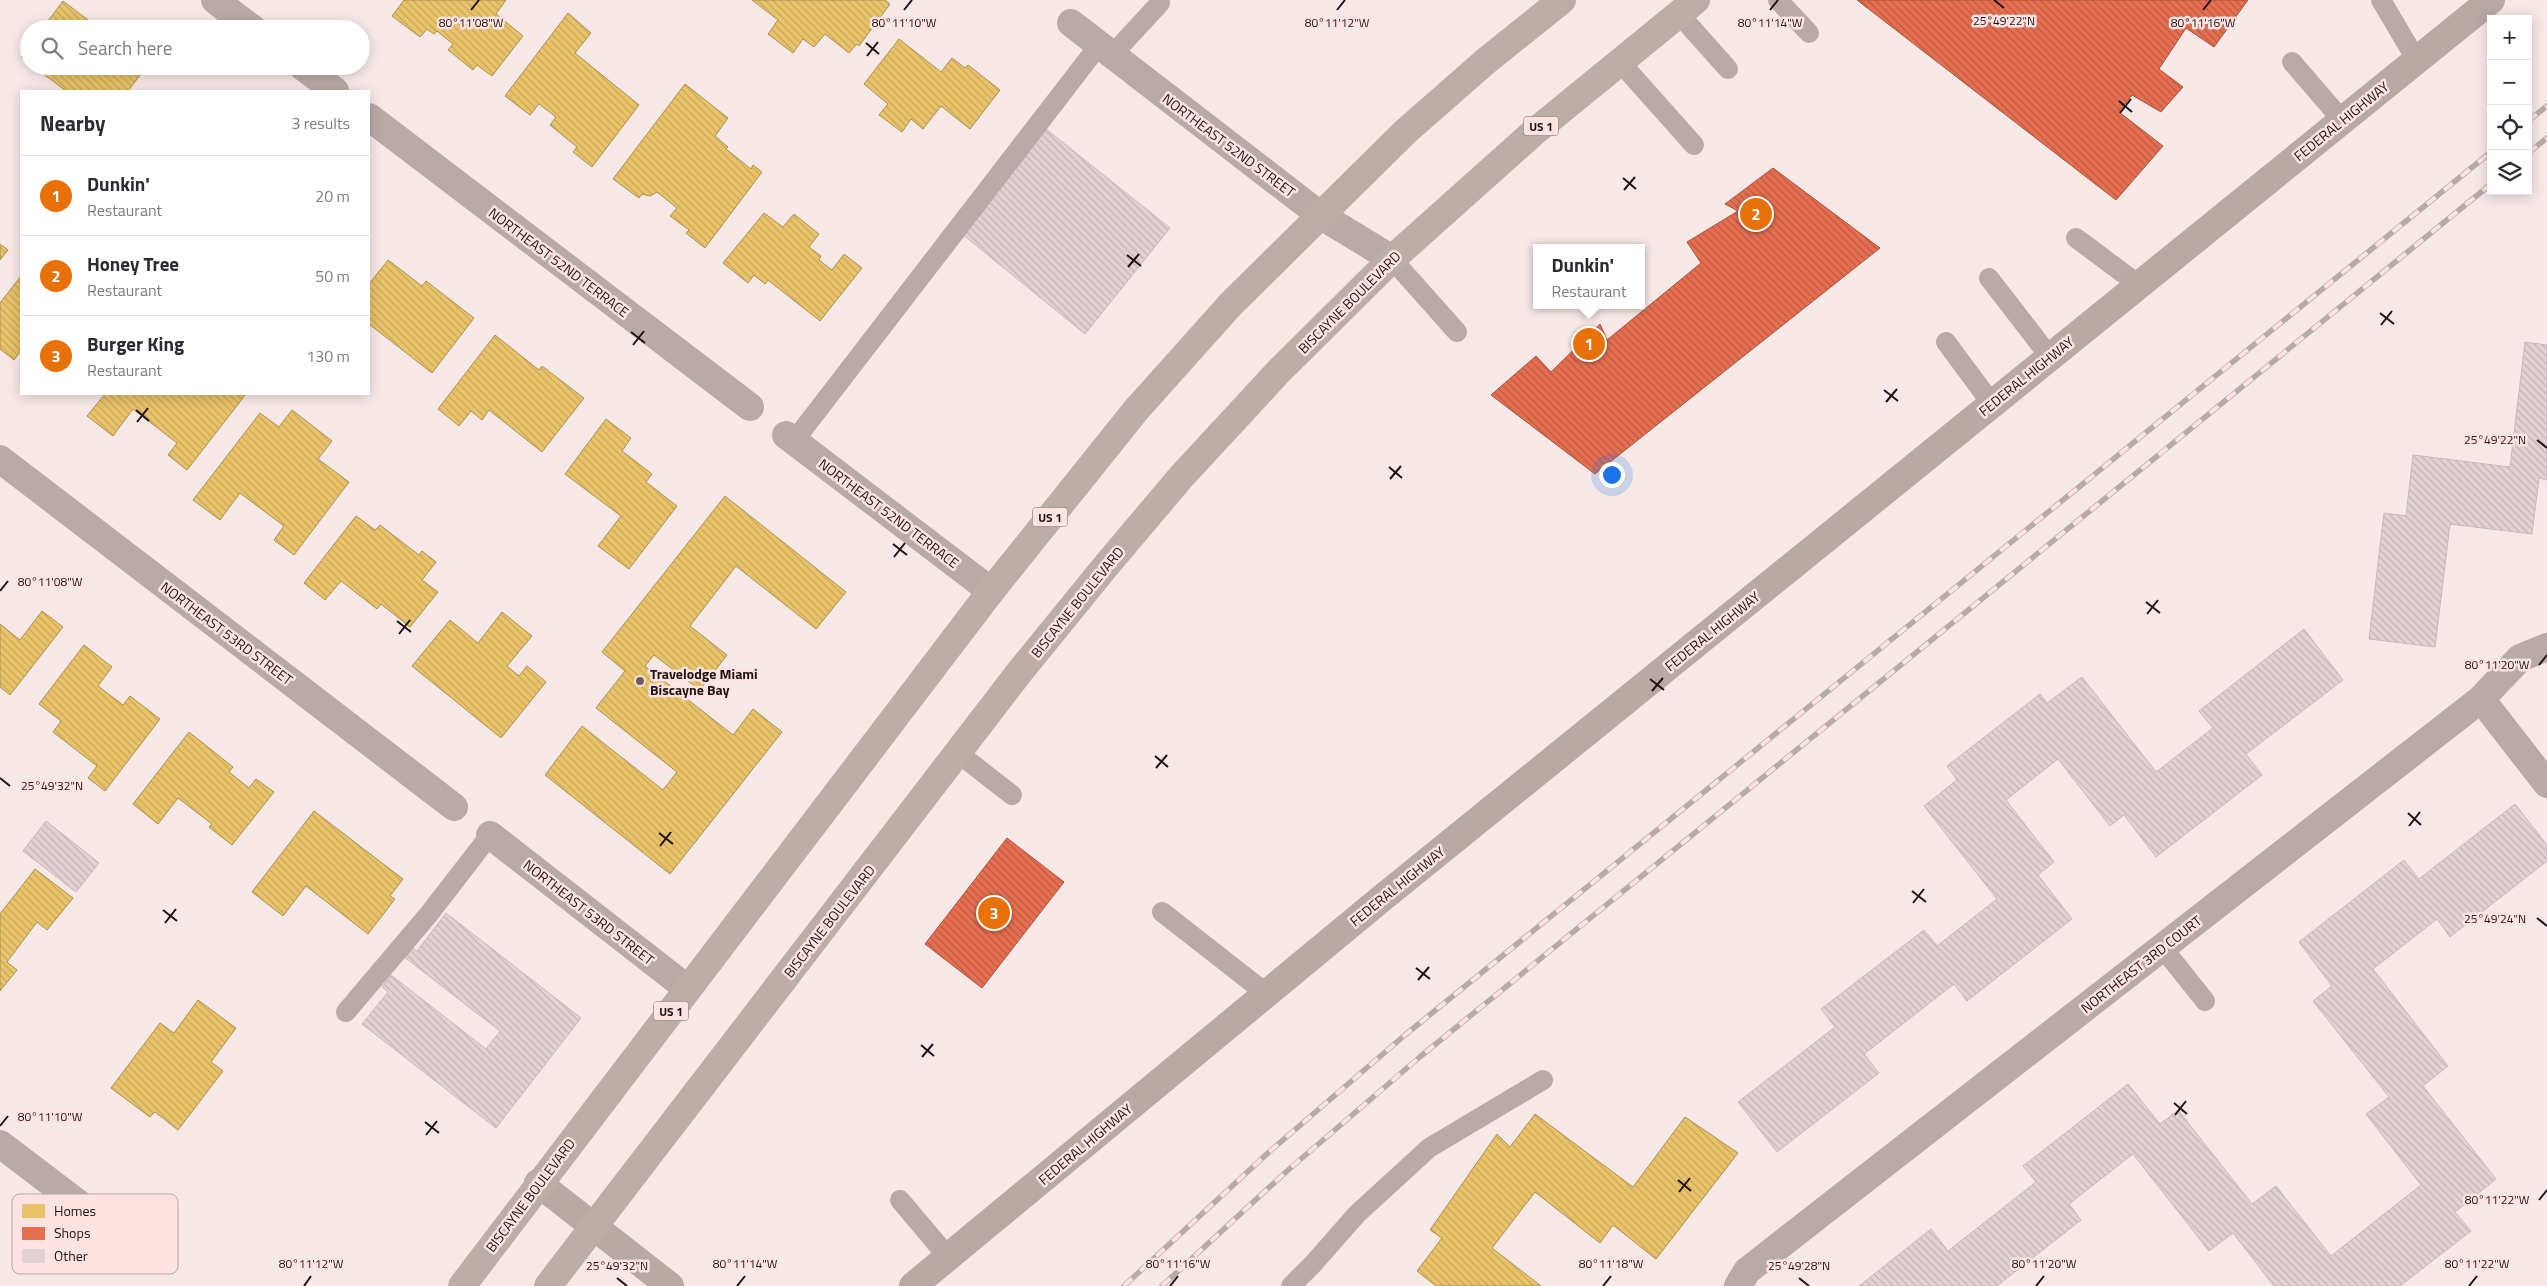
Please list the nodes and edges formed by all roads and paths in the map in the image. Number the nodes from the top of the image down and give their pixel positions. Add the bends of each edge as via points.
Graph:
1 (215, 0) edge
2 (1562, 0) edge
3 (1778, 0) edge
4 (2381, 0) edge
5 (2491, 0) edge
6 (1160, 3) dead end
7 (1688, 7) edge
8 (241, 20) edge
9 (1072, 23) dead end
10 (1809, 33) dead end
11 (1106, 50) junction
12 (2417, 61) junction
13 (1620, 62) junction
14 (2292, 62) dead end
15 (1728, 69) dead end
16 (314, 75) edge
17 (334, 90) edge
18 (370, 118) edge
19 (2342, 120) junction
20 (1694, 146) dead end
21 (1320, 215) junction
22 (2076, 238) dead end
23 (1392, 259) junction
24 (1988, 278) dead end
25 (2139, 285) junction
26 (1457, 332) dead end
27 (1946, 342) dead end
28 (2050, 357) junction
29 (1992, 404) junction
30 (750, 408) dead end
31 (790, 438) joint
32 (0, 459) edge
33 (991, 591) junction
34 (2547, 647) edge
35 (2481, 698) junction
36 (958, 753) junction
37 (2547, 784) edge
38 (1012, 795) dead end
39 (454, 807) dead end
40 (490, 835) joint
41 (1162, 912) dead end
42 (2162, 947) junction
43 (688, 989) junction
44 (1267, 994) junction
45 (2205, 1001) dead end
46 (346, 1012) dead end
47 (1543, 1080) dead end
48 (0, 1144) edge
49 (538, 1183) junction
50 (66, 1194) edge
51 (900, 1200) dead end
52 (594, 1227) junction
53 (948, 1257) junction
54 (462, 1286) edge
55 (548, 1286) edge
56 (670, 1286) edge
57 (913, 1286) edge
58 (937, 1286) edge
59 (1290, 1286) edge
60 (1738, 1286) edge

1 - 8 street
2 - 21 main road, BISCAYNE BOULEVARD / US 1 via 1405,132
3 - 10 lane
4 - 12 lane
5 - 12 street, FEDERAL HIGHWAY
6 - 11 lane
7 - 13 main road, BISCAYNE BOULEVARD / US 1
7 - 15 lane
9 - 11 street, NORTHEAST 52ND STREET
11 - 21 street, NORTHEAST 52ND STREET
11 - 31 lane
12 - 19 street, FEDERAL HIGHWAY
13 - 20 lane
13 - 23 main road, BISCAYNE BOULEVARD / US 1 via 1533,133
14 - 19 lane
16 - 17 street
18 - 30 street, NORTHEAST 52ND TERRACE
19 - 25 street, FEDERAL HIGHWAY
21 - 23 street, NORTHEAST 52ND STREET
21 - 33 main road, BISCAYNE BOULEVARD / US 1 via 1230,305 1136,410
22 - 25 lane
23 - 26 lane
23 - 36 main road, BISCAYNE BOULEVARD / US 1 via 1279,372 1182,477 1104,567
24 - 28 lane
25 - 28 street, FEDERAL HIGHWAY
27 - 29 lane
28 - 29 street, FEDERAL HIGHWAY
29 - 44 street, FEDERAL HIGHWAY
31 - 33 street, NORTHEAST 52ND TERRACE
32 - 39 street, NORTHEAST 53RD STREET
33 - 43 main road, BISCAYNE BOULEVARD / US 1
34 - 35 street, NORTHEAST 3RD COURT via 2520,658
35 - 37 street
35 - 42 street, NORTHEAST 3RD COURT
36 - 38 lane
36 - 52 main road, BISCAYNE BOULEVARD / US 1
40 - 43 street, NORTHEAST 53RD STREET
40 - 46 lane via 429,914
41 - 44 lane
42 - 45 lane
42 - 60 street, NORTHEAST 3RD COURT via 1747,1271
43 - 49 main road, BISCAYNE BOULEVARD / US 1
44 - 53 street, FEDERAL HIGHWAY
47 - 59 lane via 1429,1148 1356,1214
48 - 50 street
49 - 52 street
49 - 54 main road, BISCAYNE BOULEVARD / US 1
51 - 53 lane
52 - 55 main road, BISCAYNE BOULEVARD / US 1
52 - 56 street
53 - 57 street, FEDERAL HIGHWAY
53 - 58 street

